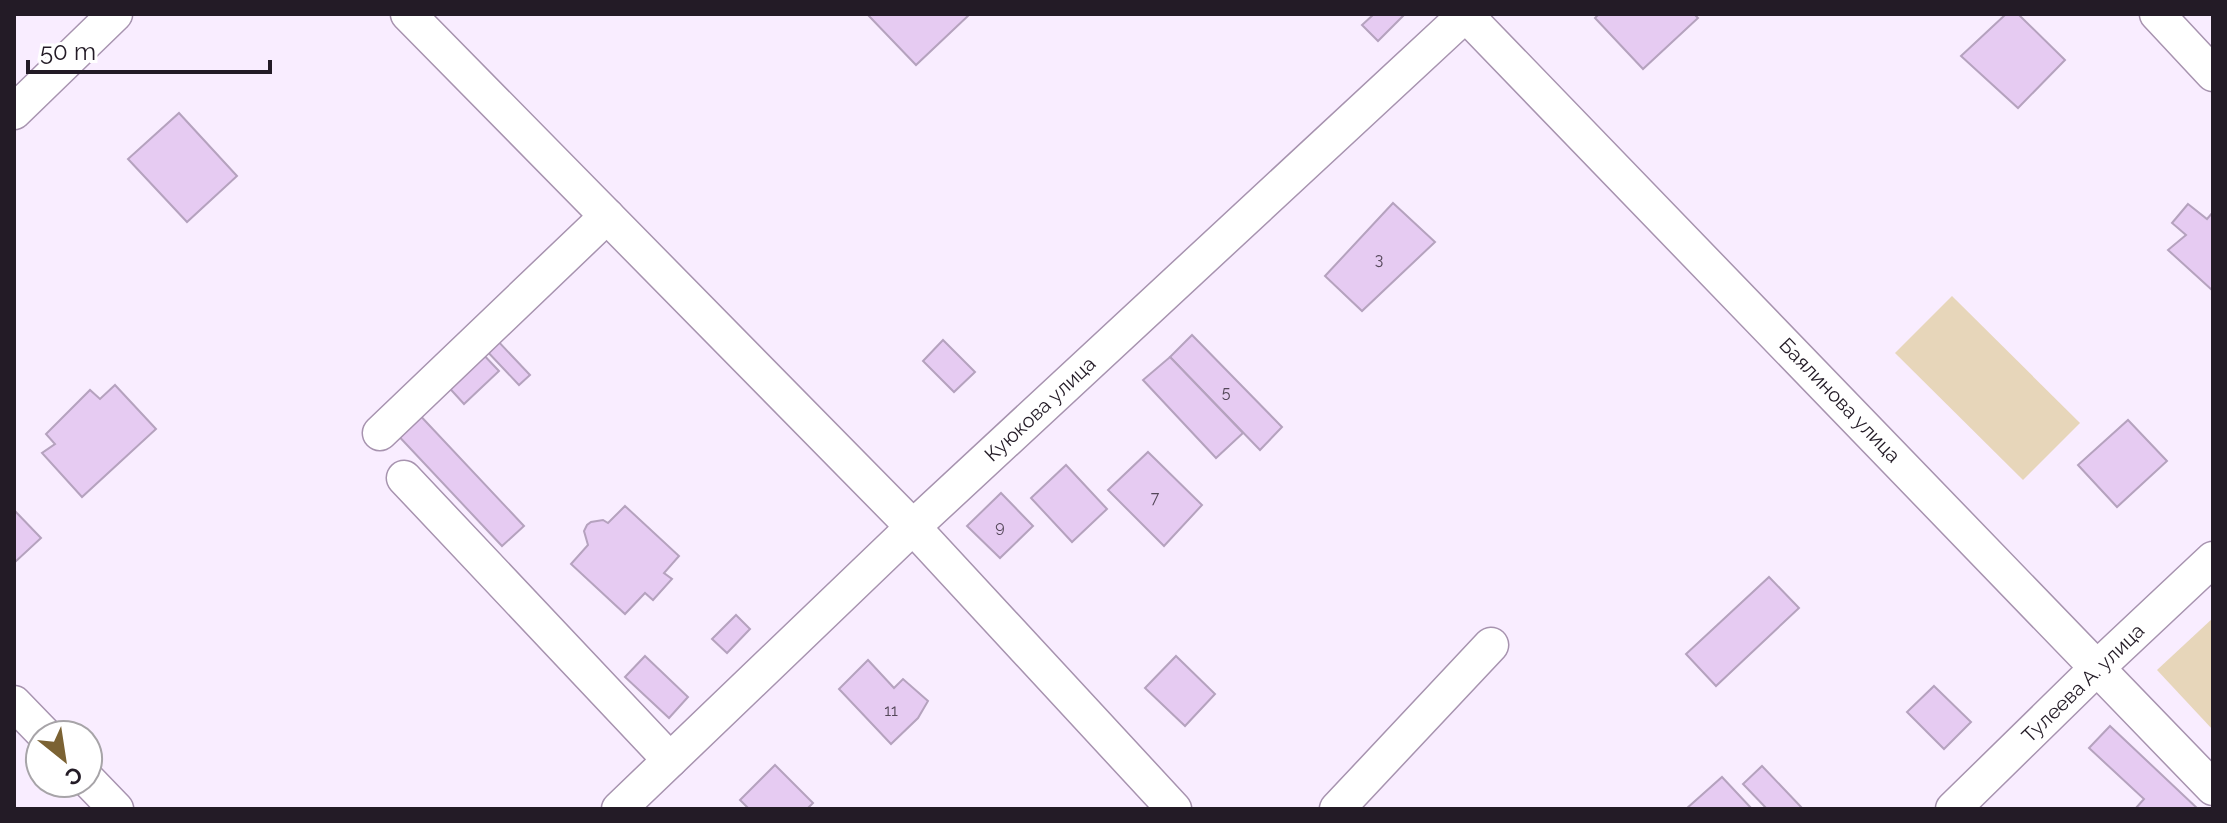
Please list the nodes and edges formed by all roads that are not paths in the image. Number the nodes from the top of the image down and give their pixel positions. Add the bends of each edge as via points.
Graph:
1 (115, 14) edge
2 (408, 14) edge
3 (1465, 14) edge
4 (2157, 14) edge
5 (2213, 74) edge
6 (14, 112) edge
7 (607, 216) junction
8 (380, 433) dead end
9 (404, 478) dead end
10 (913, 527) junction
11 (2213, 559) edge
12 (1491, 645) dead end
13 (2098, 667) junction
14 (14, 703) edge
15 (30, 719) edge
16 (670, 760) junction
17 (2213, 788) edge
18 (619, 809) edge
19 (1174, 809) edge
20 (1337, 809) edge
21 (1953, 809) edge

1 - 6 street
2 - 7 street
3 - 10 street, Куюкова улица
3 - 13 street, Баялинова улица
4 - 5 street
7 - 8 street
7 - 10 street
9 - 16 street
10 - 16 street, Куюкова улица
10 - 19 street
11 - 13 street, Тулеева А. улица
12 - 20 street
13 - 17 street, Баялинова улица
13 - 21 street, Тулеева А. улица
14 - 15 street
16 - 18 street, Куюкова улица

